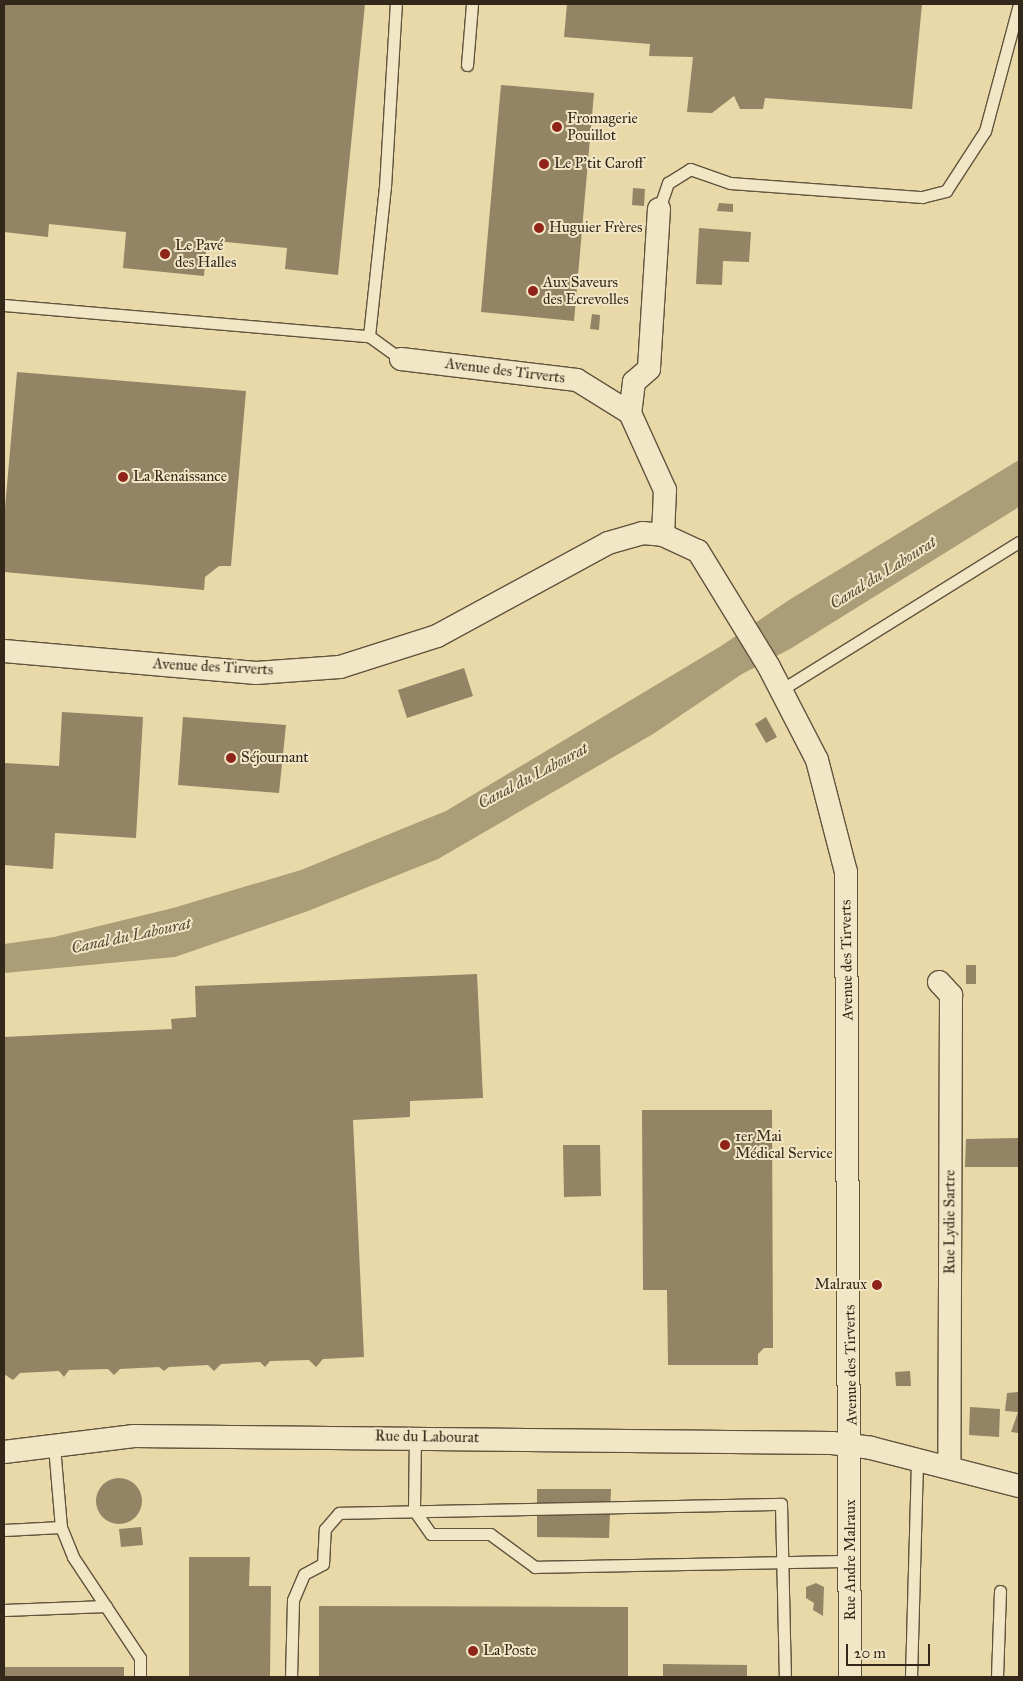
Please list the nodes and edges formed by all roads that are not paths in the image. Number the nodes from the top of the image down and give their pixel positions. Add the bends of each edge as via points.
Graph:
1 (396, 4) edge
2 (472, 4) edge
3 (1019, 4) edge
4 (467, 65) dead end
5 (659, 209) joint
6 (4, 305) edge
7 (369, 336) junction
8 (401, 359) joint
9 (630, 413) junction
10 (663, 535) junction
11 (1019, 542) edge
12 (4, 651) edge
13 (781, 690) junction
14 (939, 982) dead end
15 (415, 1436) junction
16 (851, 1443) junction
17 (54, 1446) junction
18 (4, 1452) edge
19 (917, 1461) junction
20 (949, 1468) junction
21 (1019, 1486) edge
22 (414, 1510) junction
23 (61, 1527) junction
24 (4, 1530) edge
25 (851, 1561) junction
26 (784, 1562) junction
27 (1000, 1591) dead end
28 (106, 1606) junction
29 (4, 1610) edge
30 (140, 1677) edge
31 (291, 1677) edge
32 (785, 1677) edge
33 (850, 1677) edge
34 (911, 1677) edge
35 (997, 1677) edge

1 - 7 lane via 385,187
2 - 4 lane
3 - 5 lane via 985,131 946,191 922,197 730,183 690,169 668,183
5 - 9 street via 649,369 634,382
6 - 7 lane
7 - 8 lane
8 - 9 street, Avenue des Tirverts via 577,380
9 - 10 street via 665,490
10 - 12 street, Avenue des Tirverts via 642,533 608,542 437,636 340,667 256,673
10 - 13 street, Avenue des Tirverts via 698,551
11 - 13 lane
13 - 16 street, Avenue des Tirverts via 817,760 846,872
14 - 20 street, Rue Lydie Sartre via 951,995
15 - 16 street, Rue du Labourat
15 - 17 street, Rue du Labourat via 134,1436
15 - 22 lane
16 - 19 street, Rue du Labourat
16 - 25 street, Rue Andre Malraux
17 - 18 street, Rue du Labourat
17 - 23 lane
19 - 20 street, Rue du Labourat
19 - 34 lane
20 - 21 street, Rue du Labourat
22 - 26 lane via 431,1534 490,1534 535,1567
22 - 26 lane via 780,1504
22 - 31 lane via 339,1513 324,1529 323,1564 304,1574 293,1600
23 - 24 lane
23 - 28 lane via 73,1557
25 - 26 lane
25 - 33 street, Rue Andre Malraux
26 - 32 lane
27 - 35 lane
28 - 29 lane
28 - 30 lane via 140,1658

